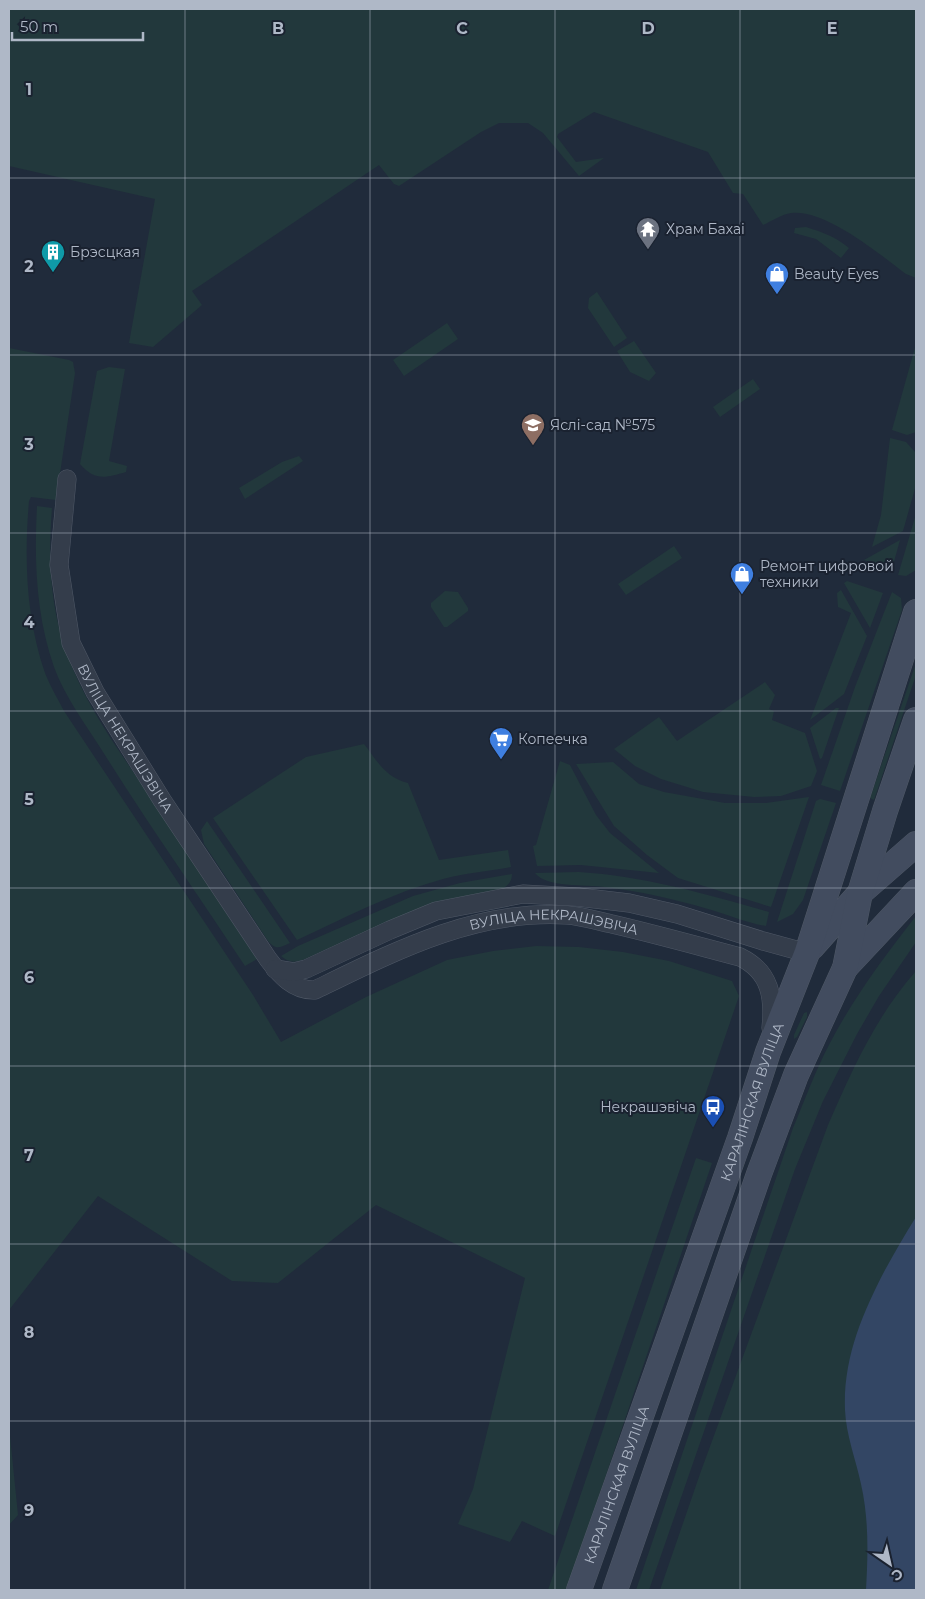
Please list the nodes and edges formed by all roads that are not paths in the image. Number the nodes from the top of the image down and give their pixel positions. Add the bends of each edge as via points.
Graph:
1 (67, 479) dead end
2 (916, 612) edge
3 (916, 720) edge
4 (876, 839) junction
5 (910, 850) edge
6 (916, 892) edge
7 (860, 894) junction
8 (807, 953) junction
9 (845, 968) junction
10 (275, 969) junction
11 (768, 1052) junction
12 (606, 1518) junction
13 (636, 1530) junction
14 (579, 1590) edge
15 (615, 1590) edge

1 - 10 street, ВУЛІЦА НЕКРАШЭВІЧА via 59,565 71,642 95,692 157,792
2 - 8 main road, КАРАЛІНСКАЯ ВУЛІЦА
3 - 4 main road
4 - 5 main road via 880,853 887,858 895,859
4 - 7 main road
5 - 7 main road
6 - 9 main road
7 - 8 main road
7 - 9 main road
8 - 9 main road
8 - 10 street, ВУЛІЦА НЕКРАШЭВІЧА via 630,903 523,894 436,911 306,969 294,972
8 - 11 main road, КАРАЛІНСКАЯ ВУЛІЦА
9 - 13 main road via 796,1075 759,1174
10 - 11 street, ВУЛІЦА НЕКРАШЭВІЧА via 294,985 304,990 315,990 385,956 471,925 514,916 568,915 731,955 754,965 765,980 772,1000
11 - 12 main road, КАРАЛІНСКАЯ ВУЛІЦА
12 - 13 main road via 618,1533
12 - 14 main road, КАРАЛІНСКАЯ ВУЛІЦА
13 - 15 main road

